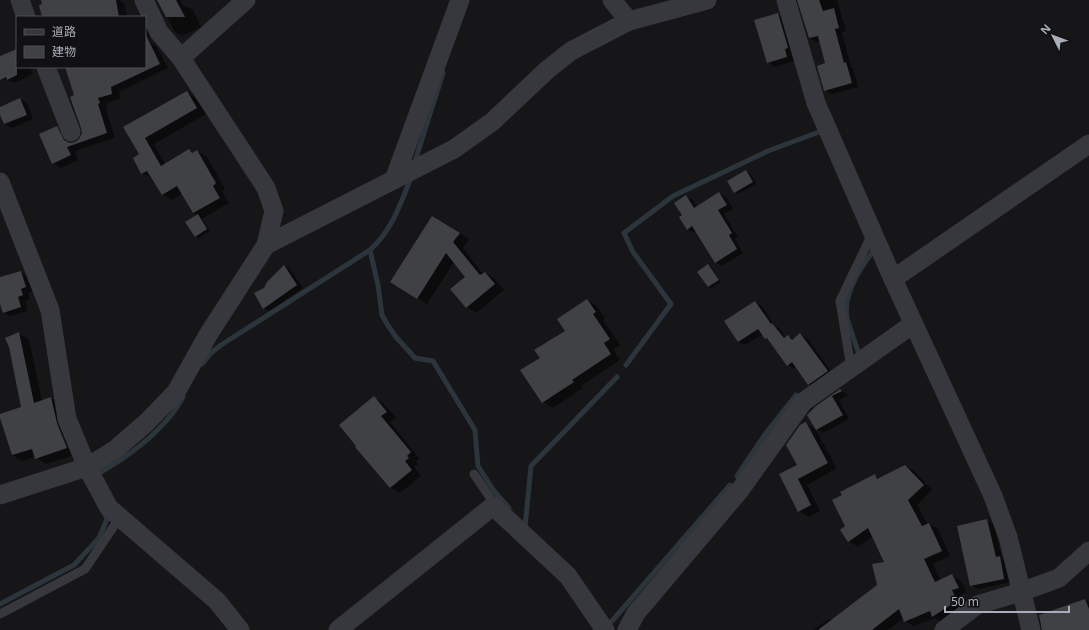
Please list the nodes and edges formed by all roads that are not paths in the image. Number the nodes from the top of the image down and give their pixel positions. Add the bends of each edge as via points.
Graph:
1 (20, 0) edge
2 (144, 0) edge
3 (246, 0) edge
4 (460, 0) edge
5 (612, 0) edge
6 (707, 0) edge
7 (786, 0) edge
8 (26, 16) edge
9 (629, 21) junction
10 (181, 58) junction
11 (46, 68) edge
12 (71, 132) dead end
13 (1089, 144) edge
14 (394, 180) junction
15 (2, 192) edge
16 (872, 232) junction
17 (266, 245) junction
18 (893, 279) junction
19 (913, 324) junction
20 (851, 368) junction
21 (87, 467) junction
22 (474, 474) dead end
23 (0, 495) edge
24 (493, 506) junction
25 (120, 517) junction
26 (1089, 551) edge
27 (1021, 592) junction
28 (0, 614) edge
29 (240, 630) edge
30 (338, 630) edge
31 (605, 630) edge
32 (627, 630) edge
33 (944, 630) edge
34 (1031, 630) edge

1 - 8 street
2 - 10 street via 159,32
3 - 10 street
4 - 14 street
5 - 9 street
6 - 9 street
7 - 16 street via 816,103
9 - 14 street via 572,51 547,70 492,122 454,148
10 - 17 street via 266,188 274,211
11 - 12 street
13 - 18 street
14 - 17 street
15 - 21 street via 50,310 67,419
16 - 18 street
16 - 20 lane via 840,300
17 - 21 street via 208,335 176,392 148,422 116,449
18 - 19 street
19 - 20 street
19 - 27 street via 993,496 1008,537
20 - 32 street via 803,402 740,490 636,614
21 - 23 street
21 - 25 street via 108,508
22 - 24 lane
24 - 30 street
24 - 31 street via 568,576
25 - 28 lane via 85,569
25 - 29 street via 217,601
26 - 27 street via 1059,578
27 - 33 street via 977,605
27 - 34 street

